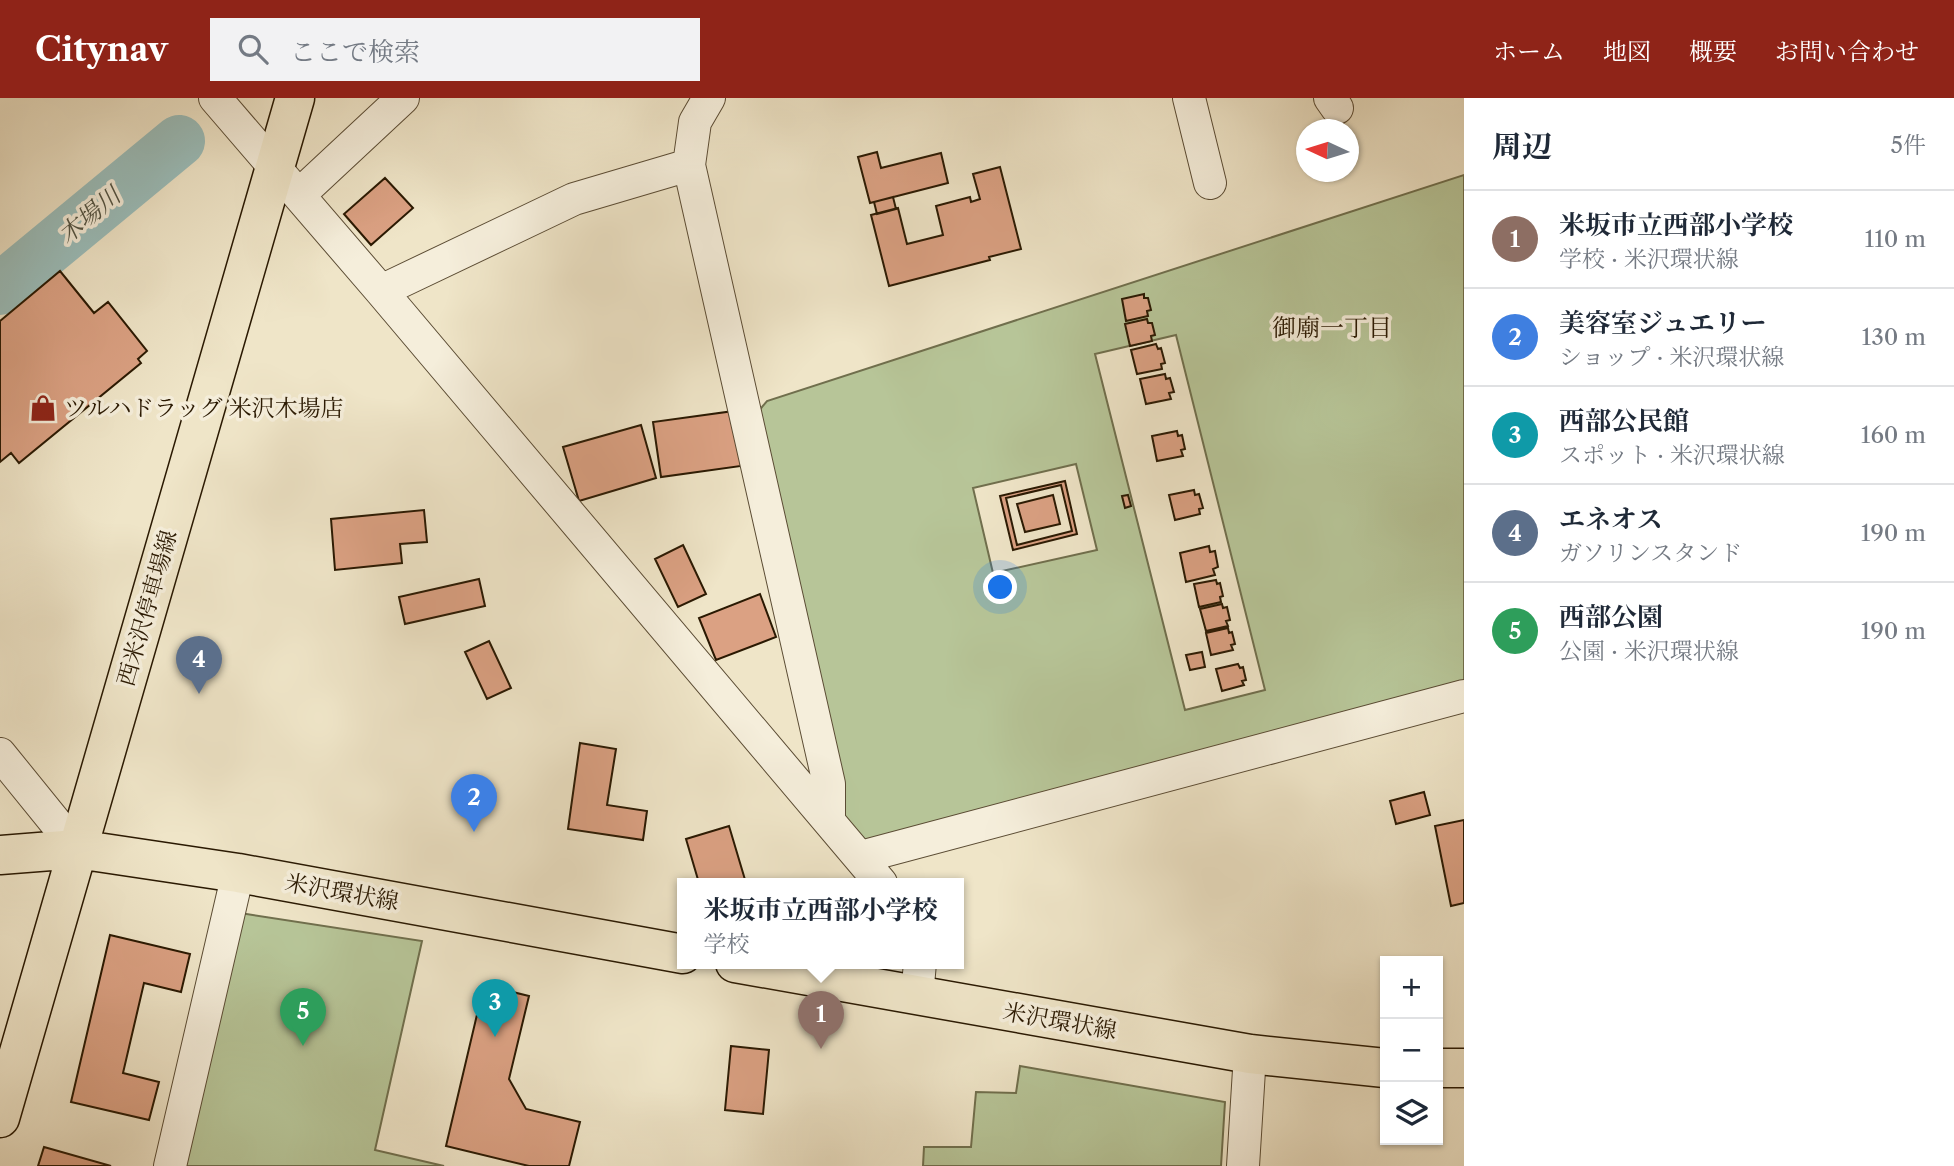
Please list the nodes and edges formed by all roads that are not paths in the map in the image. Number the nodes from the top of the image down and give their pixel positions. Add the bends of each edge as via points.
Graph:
1 (215, 98) edge
2 (295, 98) edge
3 (402, 98) edge
4 (709, 98) edge
5 (1189, 98) edge
6 (689, 165) junction
7 (287, 182) junction
8 (1210, 183) dead end
9 (381, 291) junction
10 (1464, 696) edge
11 (0, 754) edge
12 (830, 820) junction
13 (76, 849) junction
14 (0, 855) edge
15 (861, 858) junction
16 (238, 873) junction
17 (877, 878) edge
18 (677, 953) edge
19 (800, 969) edge
20 (918, 980) edge
21 (1251, 1054) junction
22 (1380, 1067) edge
23 (1464, 1068) edge
24 (1443, 1069) edge
25 (0, 1118) edge
26 (170, 1166) edge
27 (1243, 1166) edge

1 - 7 street
2 - 7 main road, 西米沢停車場線
3 - 7 street
4 - 6 street via 695,122
5 - 8 street
6 - 9 street via 574,199
6 - 12 street via 829,784
7 - 9 street
7 - 13 main road, 西米沢停車場線
9 - 12 street
10 - 15 street
11 - 13 street
12 - 15 street
13 - 14 main road, 米沢環状線
13 - 16 main road, 米沢環状線
13 - 25 main road, 西米沢停車場線
15 - 17 street
16 - 18 main road, 米沢環状線
16 - 26 street
19 - 20 main road, 米沢環状線
20 - 21 main road, 米沢環状線
21 - 22 main road, 米沢環状線
21 - 27 street
23 - 24 main road

